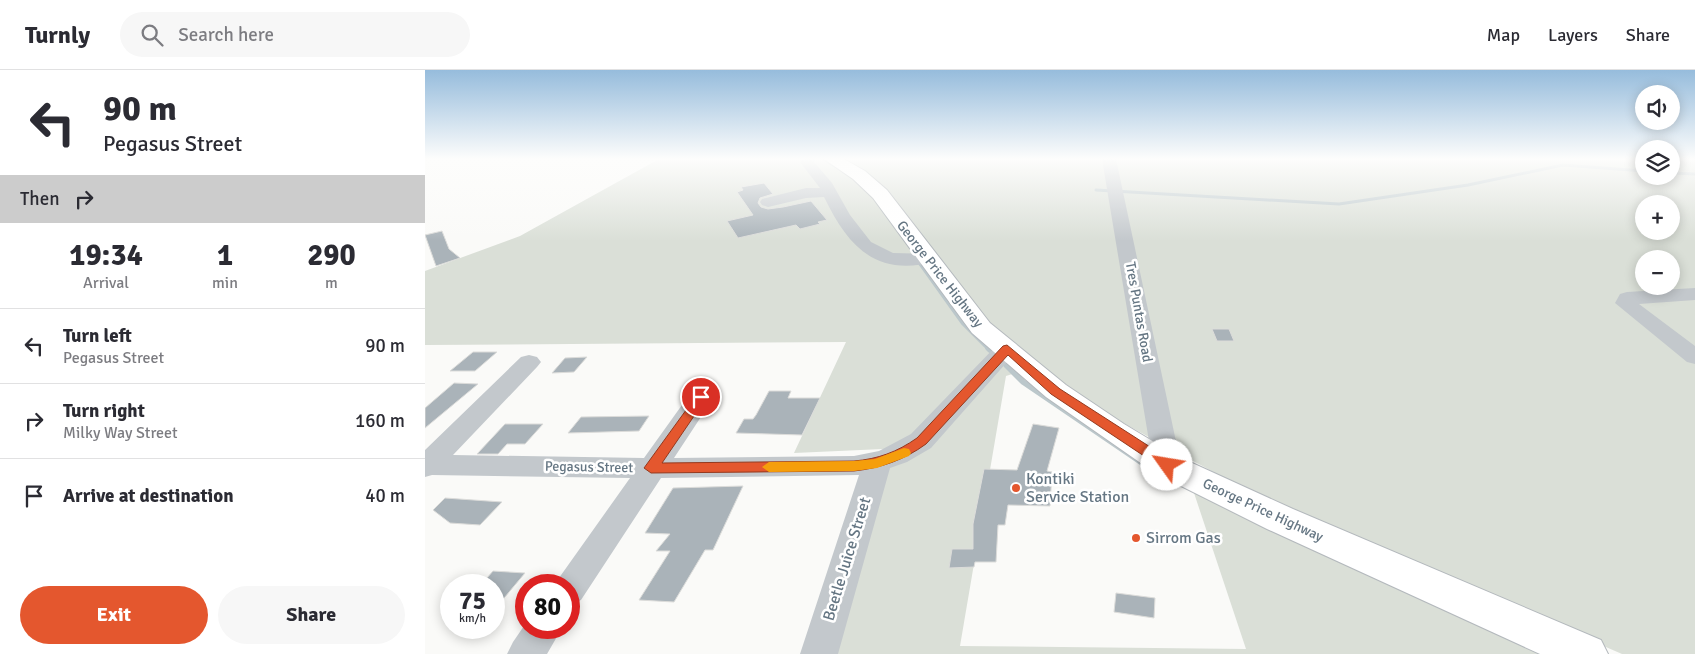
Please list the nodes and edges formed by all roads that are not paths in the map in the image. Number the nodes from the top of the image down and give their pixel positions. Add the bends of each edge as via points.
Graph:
1 (826, 186) edge
2 (871, 186) edge
3 (1114, 186) edge
4 (830, 192) junction
5 (768, 202) dead end
6 (927, 258) junction
7 (1695, 294) edge
8 (1007, 348) junction
9 (1695, 357) edge
10 (529, 362) dead end
11 (701, 397) dead end
12 (877, 464) junction
13 (426, 465) edge
14 (1167, 465) junction
15 (651, 468) junction
16 (580, 574) edge
17 (536, 639) edge
18 (526, 654) edge
19 (819, 654) edge
20 (1587, 654) edge

1 - 4 street
2 - 6 highway, George Price Highway
3 - 14 street, Tres Puntas Road
4 - 5 street
4 - 6 street via 842,216 865,246 888,258
6 - 8 highway, George Price Highway via 981,328
7 - 9 street via 1627,298 1625,303
8 - 12 street, Pegasus Street via 921,441 907,452
8 - 14 highway, George Price Highway via 1056,392
10 - 13 street
11 - 15 street
12 - 15 street, Pegasus Street
12 - 19 street, Beetle Juice Street
13 - 15 street, Pegasus Street
14 - 20 highway, George Price Highway
15 - 16 street
17 - 18 street

